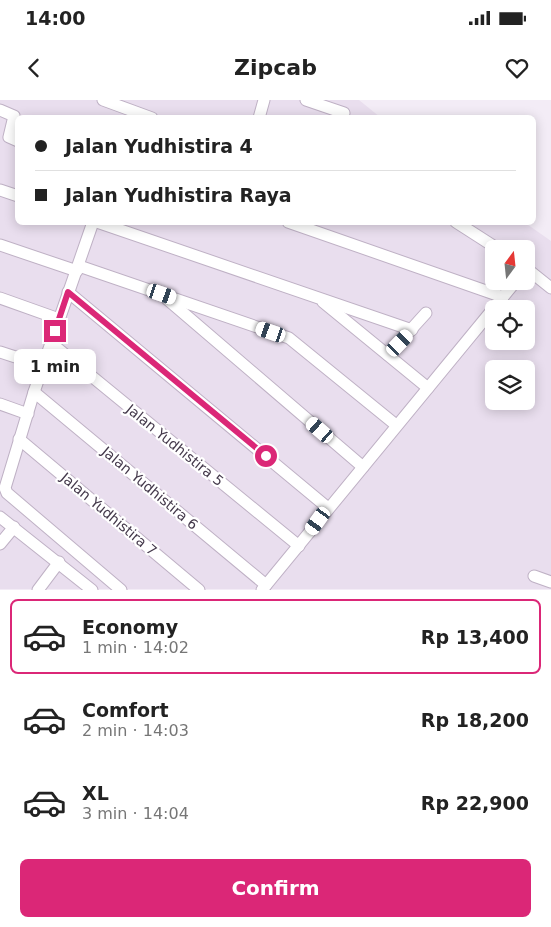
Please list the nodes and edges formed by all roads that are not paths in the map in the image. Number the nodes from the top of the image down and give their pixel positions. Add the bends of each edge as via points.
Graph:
1 (103, 100) edge
2 (264, 100) edge
3 (306, 100) edge
4 (0, 110) edge
5 (344, 113) dead end
6 (131, 114) edge
7 (260, 115) edge
8 (15, 139) edge
9 (0, 190) edge
10 (15, 195) edge
11 (92, 225) edge
12 (107, 225) edge
13 (297, 225) edge
14 (461, 225) edge
15 (485, 241) edge
16 (0, 245) edge
17 (78, 269) junction
18 (535, 275) edge
19 (548, 286) edge
20 (509, 290) edge
21 (68, 292) junction
22 (162, 294) junction
23 (316, 297) junction
24 (503, 297) junction
25 (0, 298) edge
26 (426, 313) dead end
27 (59, 319) junction
28 (412, 330) junction
29 (52, 343) junction
30 (0, 352) edge
31 (388, 355) junction
32 (43, 366) junction
33 (428, 388) junction
34 (34, 392) junction
35 (0, 404) edge
36 (28, 414) junction
37 (396, 425) junction
38 (19, 439) junction
39 (0, 457) edge
40 (12, 461) junction
41 (363, 467) junction
42 (328, 508) junction
43 (0, 517) edge
44 (14, 527) junction
45 (0, 544) edge
46 (299, 546) junction
47 (59, 562) junction
48 (534, 576) dead end
49 (551, 582) edge
50 (264, 587) edge
51 (38, 590) edge
52 (92, 590) edge
53 (121, 590) edge
54 (199, 590) edge

1 - 6 street
2 - 7 street
3 - 5 street
4 - 8 street via 14,116 9,136
9 - 10 street
11 - 17 street
12 - 23 street
13 - 24 street
14 - 15 street
16 - 17 street
17 - 21 street
17 - 22 street
18 - 19 street
20 - 24 street
21 - 27 street
21 - 42 street
22 - 37 street via 289,338
22 - 41 street
23 - 28 street
23 - 31 street
24 - 33 street
25 - 27 street
26 - 28 street
27 - 29 street
28 - 31 street
29 - 32 street
29 - 46 street, Jalan Yudhistira 5
30 - 32 street
31 - 33 street
32 - 34 street
33 - 37 street
34 - 36 street
34 - 50 street, Jalan Yudhistira 6
35 - 36 street
36 - 38 street
37 - 41 street
38 - 40 street
38 - 54 street, Jalan Yudhistira 7
39 - 40 street
40 - 53 street via 6,490
41 - 42 street
42 - 46 street
43 - 44 street
44 - 45 street
44 - 47 street
46 - 50 street
47 - 51 street
47 - 52 street
48 - 49 street

